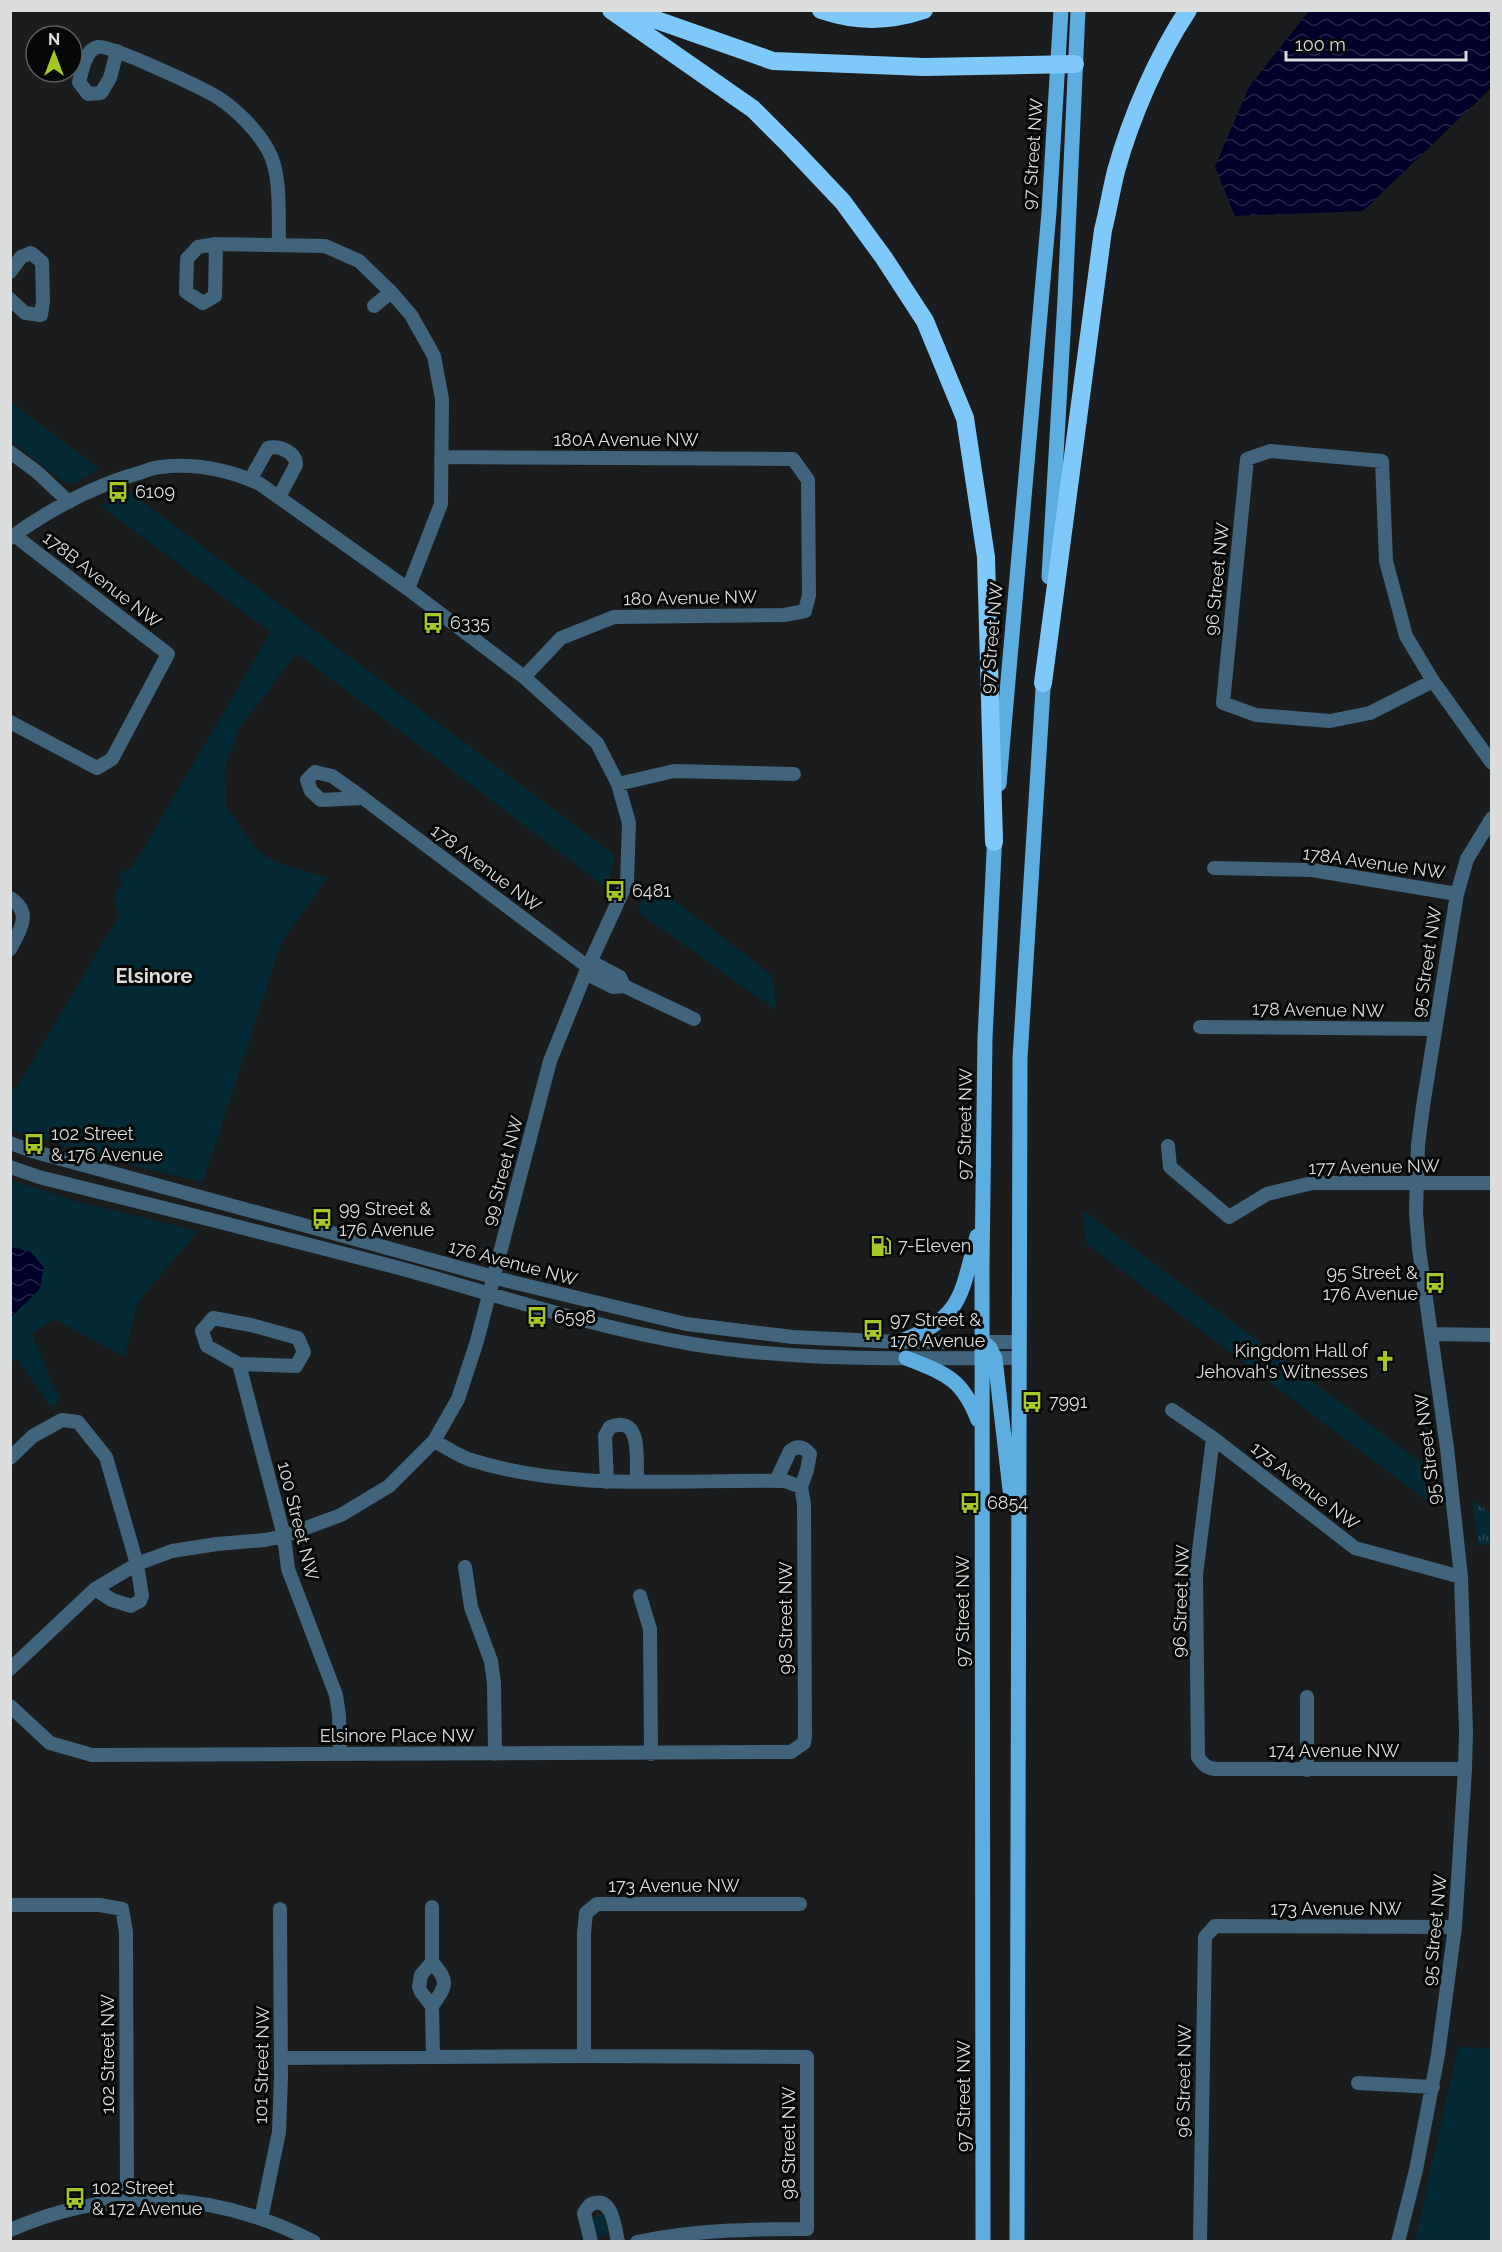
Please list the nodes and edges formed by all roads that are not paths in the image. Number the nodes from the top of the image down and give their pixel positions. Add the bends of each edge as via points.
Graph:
1 (611, 10) edge
2 (628, 10) edge
3 (821, 10) edge
4 (924, 10) edge
5 (1061, 10) edge
6 (1078, 10) edge
7 (1188, 10) edge
8 (117, 51) dead end
9 (1066, 64) junction
10 (216, 244) dead end
11 (279, 245) junction
12 (10, 272) edge
13 (391, 292) junction
14 (10, 299) edge
15 (374, 306) dead end
16 (10, 452) edge
17 (441, 457) junction
18 (250, 480) junction
19 (279, 497) junction
20 (69, 502) junction
21 (12, 536) edge
22 (408, 590) junction
23 (809, 595) joint
24 (524, 677) junction
25 (1433, 681) junction
26 (1043, 684) junction
27 (10, 722) edge
28 (1491, 764) edge
29 (794, 774) dead end
30 (618, 784) junction
31 (363, 798) dead end
32 (1491, 818) edge
33 (994, 842) junction
34 (1214, 868) dead end
35 (1457, 894) junction
36 (10, 898) edge
37 (10, 949) edge
38 (588, 967) junction
39 (694, 1019) dead end
40 (1200, 1027) dead end
41 (1435, 1029) junction
42 (10, 1143) edge
43 (1168, 1146) dead end
44 (10, 1167) edge
45 (1417, 1182) junction
46 (1491, 1183) edge
47 (984, 1213) junction
48 (494, 1277) junction
49 (489, 1295) junction
50 (1432, 1334) junction
51 (1491, 1335) edge
52 (899, 1342) junction
53 (983, 1342) junction
54 (1018, 1342) junction
55 (906, 1358) junction
56 (988, 1358) junction
57 (1018, 1358) junction
58 (239, 1364) junction
59 (1172, 1410) dead end
60 (982, 1429) junction
61 (1213, 1438) junction
62 (434, 1441) junction
63 (10, 1458) edge
64 (637, 1481) junction
65 (776, 1481) junction
66 (607, 1482) junction
67 (801, 1487) junction
68 (284, 1536) junction
69 (137, 1564) junction
70 (1018, 1565) junction
71 (465, 1567) dead end
72 (1461, 1577) junction
73 (95, 1589) junction
74 (640, 1596) dead end
75 (10, 1669) edge
76 (1307, 1698) dead end
77 (10, 1706) edge
78 (799, 1748) joint
79 (340, 1754) junction
80 (495, 1754) junction
81 (651, 1754) junction
82 (1203, 1765) joint
83 (1465, 1769) junction
84 (1307, 1770) junction
85 (800, 1904) dead end
86 (10, 1905) edge
87 (432, 1907) dead end
88 (280, 1909) dead end
89 (1215, 1926) joint
90 (1455, 1927) junction
91 (432, 1962) junction
92 (432, 2006) junction
93 (433, 2056) junction
94 (584, 2056) junction
95 (281, 2058) junction
96 (1358, 2083) dead end
97 (1433, 2087) junction
98 (127, 2199) junction
99 (261, 2219) junction
100 (10, 2230) edge
101 (314, 2241) edge
102 (591, 2241) edge
103 (618, 2241) edge
104 (637, 2241) edge
105 (983, 2241) edge
106 (1017, 2241) edge
107 (1200, 2241) edge
108 (1398, 2241) edge

1 - 33 highway via 753,109 843,202 925,321 964,418 986,557
2 - 9 highway via 773,61 924,67
3 - 4 highway via 845,18 877,20
5 - 9 main road, 97 Street NW
6 - 9 main road, 97 Street NW
7 - 26 highway via 1154,71 1131,127 1106,220
8 - 11 street via 217,98 242,117 262,140 277,176
9 - 26 main road, 97 Street NW via 1065,299
9 - 33 main road, 97 Street NW via 1049,212
10 - 11 street
11 - 13 street via 325,246 359,261
12 - 14 street via 21,257 31,253 42,262 41,315 25,313
13 - 15 street
13 - 17 street via 411,315 434,356 442,399
16 - 20 street
17 - 22 street via 441,504
17 - 23 street, 180A Avenue NW via 793,459 808,480
18 - 19 street
18 - 19 street via 268,448 286,451 296,465
18 - 20 street via 236,473 206,468 160,466 110,481
19 - 22 street
20 - 21 street
21 - 27 street, 178B Avenue NW via 168,654 112,759 97,768
22 - 24 street
23 - 24 street, 180 Avenue NW via 805,611 784,615 614,616 561,638
24 - 30 street, 99 Street NW via 597,743
25 - 25 street, 96 Street NW via 1406,636 1386,561 1382,462 1270,451 1247,459 1223,703 1256,715 1330,721 1370,712
25 - 28 street
26 - 54 main road, 97 Street NW via 1020,1058
29 - 30 street via 674,771
30 - 38 street, 99 Street NW via 629,823 627,882
31 - 38 street, 178 Avenue NW
32 - 35 street, 95 Street NW via 1467,859
33 - 47 main road, 97 Street NW via 985,1038
34 - 35 street, 178A Avenue NW via 1312,870
35 - 41 street, 95 Street NW
36 - 37 street via 24,913 23,924
38 - 39 street via 597,965 620,977 624,986
38 - 48 street, 99 Street NW via 550,1060
40 - 41 street, 178 Avenue NW
41 - 45 street, 95 Street NW
42 - 48 street, 176 Avenue NW
43 - 45 street, 177 Avenue NW via 1170,1167 1228,1217 1267,1194 1312,1184
44 - 49 street, 176 Avenue NW
45 - 46 street, 177 Avenue NW
45 - 50 street, 95 Street NW via 1419,1250
47 - 52 main road via 960,1295 952,1309 925,1332
47 - 53 main road, 97 Street NW
48 - 49 street, 99 Street NW
48 - 52 street, 176 Avenue NW via 696,1326 767,1335
49 - 55 street, 176 Avenue NW via 693,1344 795,1355
49 - 62 street, 99 Street NW via 458,1399
50 - 51 street
50 - 72 street, 95 Street NW
52 - 53 street, 176 Avenue NW
53 - 54 street, 176 Avenue NW
53 - 56 main road via 990,1347
54 - 57 main road, 97 Street NW
55 - 56 street, 176 Avenue NW
55 - 60 main road via 955,1381 971,1400
56 - 57 street, 176 Avenue NW
56 - 60 main road, 97 Street NW
56 - 70 main road
57 - 70 main road, 97 Street NW
58 - 58 street via 296,1366 304,1352 298,1338 213,1318 202,1331 207,1346
58 - 68 street, 100 Street NW
59 - 61 street, 175 Avenue NW
60 - 105 main road, 97 Street NW
61 - 72 street, 175 Avenue NW via 1355,1548
61 - 82 street, 96 Street NW via 1196,1575 1198,1757
62 - 66 street via 469,1459 525,1474
62 - 68 street, 99 Street NW via 389,1486 341,1515
63 - 69 street via 33,1436 62,1420 78,1422 106,1457
64 - 65 street
64 - 66 street
64 - 66 street via 633,1429 618,1424 610,1427 605,1436
65 - 67 street
65 - 67 street via 790,1451 800,1447 810,1454
67 - 78 street, 98 Street NW via 805,1736
68 - 69 street via 172,1551
68 - 79 street, 100 Street NW via 288,1569 336,1695
69 - 73 street
69 - 73 street via 142,1596 135,1605 122,1604
70 - 106 main road, 97 Street NW
71 - 80 street via 471,1607 491,1661
72 - 83 street, 95 Street NW
73 - 75 street
74 - 81 street via 650,1629
76 - 84 street
77 - 79 street, Elsinore Place NW via 50,1743 92,1755
78 - 81 street, Elsinore Place NW via 779,1754
79 - 80 street, Elsinore Place NW
80 - 81 street, Elsinore Place NW
82 - 84 street, 174 Avenue NW via 1211,1769
83 - 84 street, 174 Avenue NW
83 - 90 street, 95 Street NW
85 - 94 street, 173 Avenue NW via 597,1904 586,1913 584,1933
86 - 98 street, 102 Street NW via 99,1905 122,1909 126,1932
87 - 91 street
88 - 95 street, 101 Street NW
89 - 90 street, 173 Avenue NW
89 - 107 street, 96 Street NW via 1205,1937
90 - 97 street, 95 Street NW
91 - 92 street via 445,1982
91 - 92 street via 419,1981 421,1992
92 - 93 street
93 - 94 street
93 - 95 street
94 - 104 street, 98 Street NW via 807,2057 807,2229 722,2230
95 - 99 street, 101 Street NW via 279,2132
96 - 97 street
97 - 108 street, 95 Street NW
98 - 99 street via 189,2201
98 - 100 street via 69,2209
99 - 101 street
102 - 103 street via 584,2213 589,2205 598,2202 610,2209

